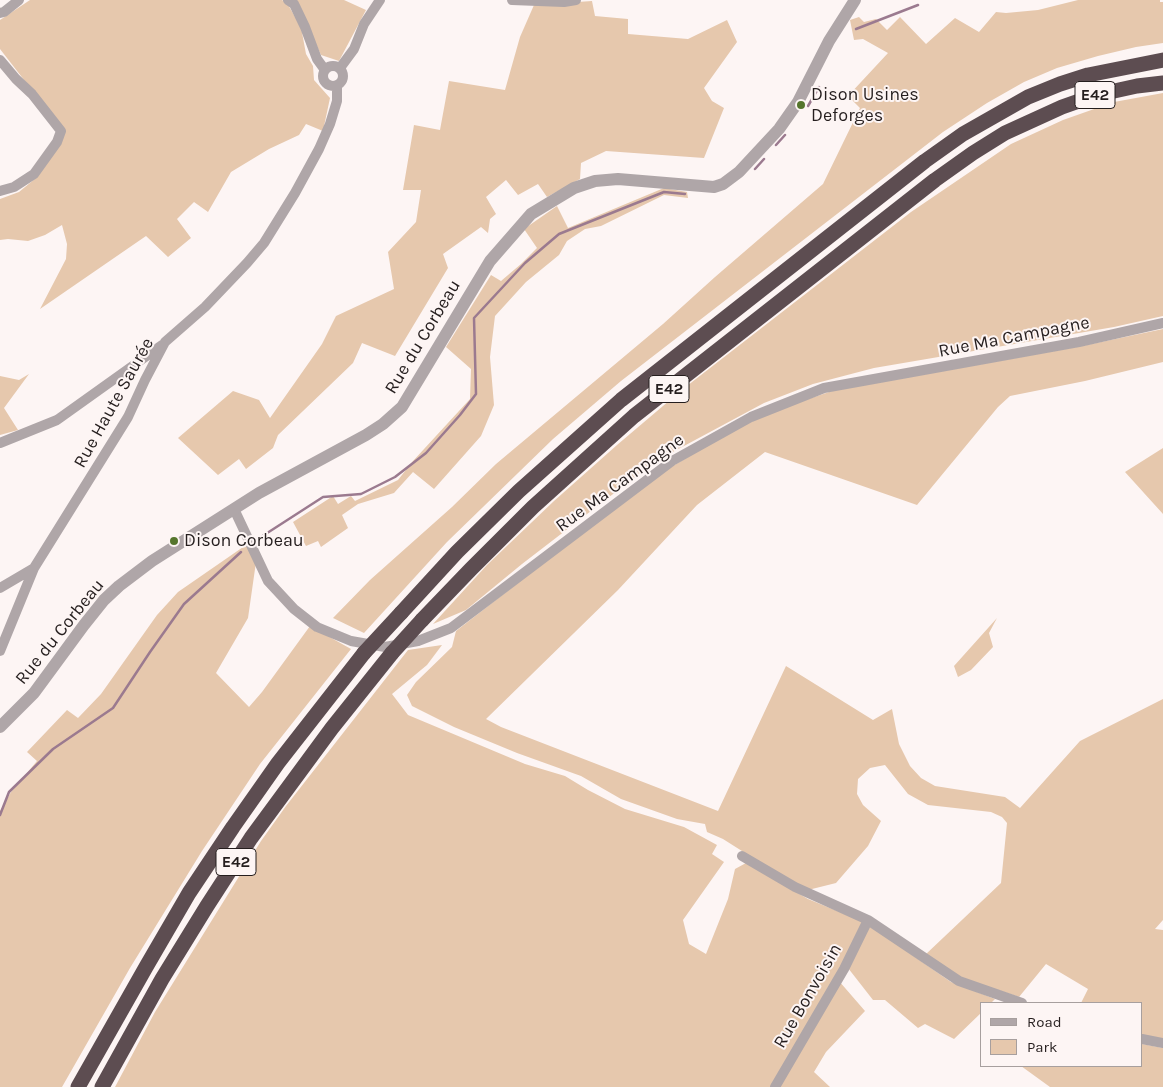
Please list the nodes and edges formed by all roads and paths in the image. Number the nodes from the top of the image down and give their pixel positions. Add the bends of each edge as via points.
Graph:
1 (19, 0) edge
2 (288, 0) edge
3 (380, 0) edge
4 (512, 0) edge
5 (576, 0) edge
6 (855, 0) edge
7 (0, 13) edge
8 (1163, 53) edge
9 (0, 60) edge
10 (1163, 60) edge
11 (1125, 67) junction
12 (340, 68) junction
13 (325, 70) junction
14 (1163, 83) edge
15 (337, 86) junction
16 (0, 191) edge
17 (1163, 323) edge
18 (165, 342) junction
19 (0, 442) edge
20 (234, 510) junction
21 (34, 568) junction
22 (0, 588) edge
23 (0, 651) edge
24 (0, 727) edge
25 (742, 856) dead end
26 (868, 920) junction
27 (1019, 1002) edge
28 (1143, 1039) edge
29 (1163, 1043) edge
30 (78, 1087) edge
31 (102, 1087) edge
32 (776, 1087) edge

1 - 7 street
2 - 13 street via 294,4 317,60
3 - 12 street, Rue Haute Saurée
4 - 5 street
6 - 20 street, Rue du Corbeau via 829,41 798,102 779,129 739,172 714,187 618,179 595,181 574,188 531,214 490,261 402,406 366,435
8 - 11 highway
9 - 16 street via 61,131 34,174 14,187
10 - 11 highway, E42
11 - 30 highway, E42, bridge via 1088,75 1028,97 963,134 925,161 628,394 570,444 457,552 364,653 278,763 195,885
12 - 13 street via 333,66
12 - 15 street, Rue Haute Saurée via 344,75
13 - 15 street via 325,81
14 - 31 highway, E42, bridge via 1096,95 1038,117 973,153 634,416 533,507 422,620 332,728 206,906
15 - 18 street, Rue Haute Saurée via 337,101 320,149 264,243 206,307
17 - 20 street, Rue Ma Campagne via 824,388 751,417 672,461 451,628 418,641 385,647 351,641 318,627 294,609 268,581
18 - 19 street via 57,420
18 - 21 street, Rue Haute Saurée via 128,417
20 - 24 street, Rue du Corbeau via 152,561 119,586 84,625 34,693
21 - 22 street
21 - 23 street, Rue Haute Saurée
25 - 26 street via 795,887
26 - 27 street via 959,982
26 - 32 street, Rue Bonvoisin via 844,969
28 - 29 street

